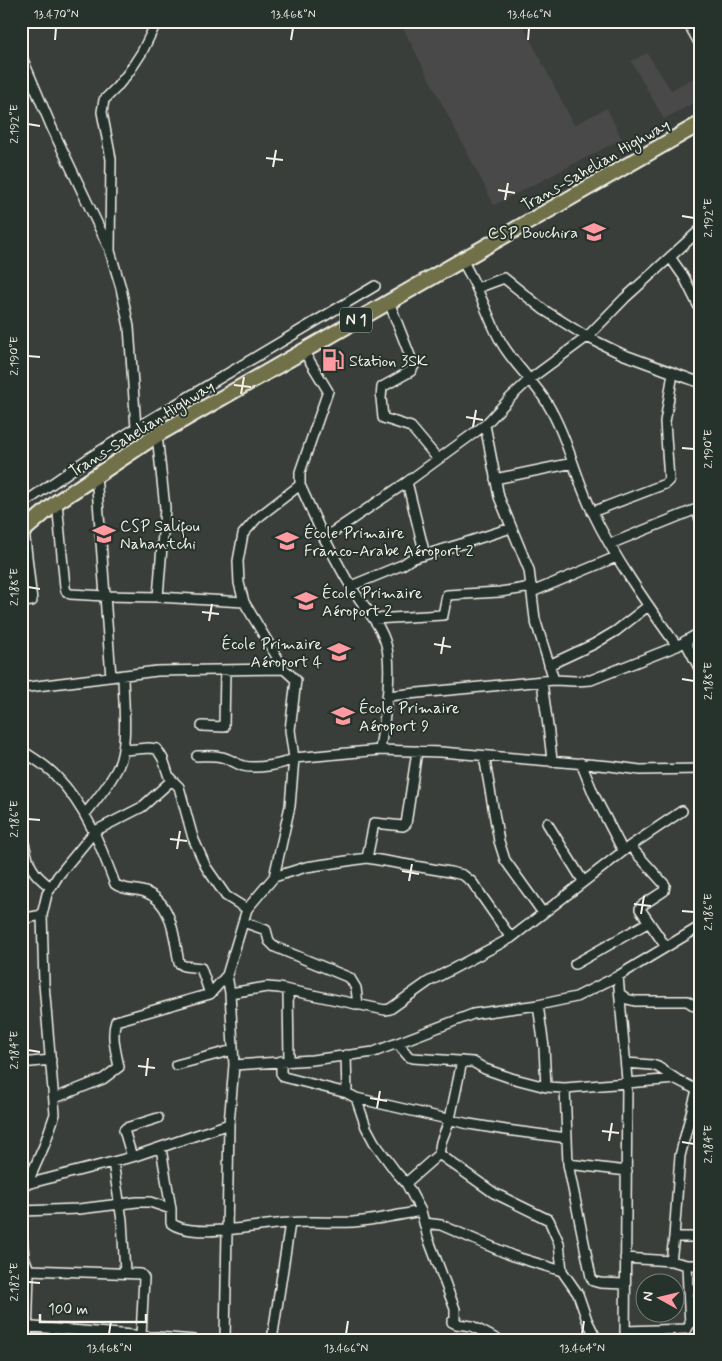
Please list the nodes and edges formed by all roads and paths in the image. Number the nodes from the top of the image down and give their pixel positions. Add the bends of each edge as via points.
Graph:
1 (157, 21) edge
2 (687, 21) edge
3 (701, 46) edge
4 (21, 55) edge
5 (701, 123) edge
6 (701, 228) edge
7 (110, 250) junction
8 (670, 257) junction
9 (462, 260) junction
10 (375, 286) dead end
11 (477, 288) junction
12 (389, 302) junction
13 (701, 311) edge
14 (587, 337) junction
15 (303, 350) junction
16 (673, 373) junction
17 (530, 380) junction
18 (701, 383) edge
19 (485, 424) junction
20 (136, 428) junction
21 (157, 435) junction
22 (438, 459) junction
23 (573, 463) junction
24 (96, 474) junction
25 (495, 479) junction
26 (407, 482) junction
27 (300, 485) junction
28 (57, 502) junction
29 (21, 505) edge
30 (592, 512) junction
31 (701, 521) edge
32 (511, 528) junction
33 (23, 532) edge
34 (324, 538) junction
35 (610, 544) junction
36 (425, 554) junction
37 (616, 557) junction
38 (351, 586) junction
39 (532, 590) junction
40 (105, 596) junction
41 (158, 596) junction
42 (21, 602) edge
43 (244, 602) junction
44 (648, 606) junction
45 (374, 619) junction
46 (701, 632) edge
47 (681, 643) junction
48 (549, 665) junction
49 (284, 669) junction
50 (225, 670) junction
51 (701, 672) edge
52 (123, 675) junction
53 (111, 676) junction
54 (554, 680) junction
55 (542, 681) junction
56 (21, 688) edge
57 (387, 696) junction
58 (202, 726) dead end
59 (21, 750) edge
60 (124, 750) junction
61 (380, 750) junction
62 (416, 751) junction
63 (197, 756) dead end
64 (484, 756) junction
65 (294, 758) junction
66 (552, 762) junction
67 (582, 764) junction
68 (701, 770) edge
69 (172, 780) junction
70 (682, 811) dead end
71 (85, 814) junction
72 (547, 823) dead end
73 (21, 830) edge
74 (95, 831) junction
75 (627, 848) junction
76 (366, 858) junction
77 (274, 877) junction
78 (584, 881) junction
79 (51, 887) junction
80 (247, 909) junction
81 (543, 913) junction
82 (42, 915) junction
83 (21, 919) edge
84 (243, 922) junction
85 (649, 922) junction
86 (701, 926) edge
87 (511, 938) junction
88 (666, 947) junction
89 (575, 964) dead end
90 (227, 975) junction
91 (618, 976) junction
92 (288, 990) junction
93 (230, 993) junction
94 (210, 994) junction
95 (620, 994) junction
96 (358, 1004) junction
97 (538, 1005) junction
98 (701, 1010) edge
99 (398, 1044) junction
100 (233, 1050) junction
101 (346, 1055) junction
102 (51, 1060) junction
103 (285, 1061) junction
104 (462, 1061) junction
105 (21, 1063) edge
106 (626, 1063) junction
107 (176, 1065) dead end
108 (234, 1065) junction
109 (676, 1079) junction
110 (626, 1084) junction
111 (546, 1087) junction
112 (565, 1088) junction
113 (699, 1091) edge
114 (347, 1093) junction
115 (55, 1098) junction
116 (356, 1098) junction
117 (158, 1118) dead end
118 (450, 1119) junction
119 (229, 1124) junction
120 (567, 1138) junction
121 (161, 1148) junction
122 (439, 1154) junction
123 (132, 1157) junction
124 (113, 1162) junction
125 (568, 1164) junction
126 (627, 1171) junction
127 (406, 1183) junction
128 (27, 1184) junction
129 (21, 1198) edge
130 (119, 1206) junction
131 (171, 1209) junction
132 (21, 1211) edge
133 (422, 1211) junction
134 (290, 1223) junction
135 (424, 1223) junction
136 (21, 1227) edge
137 (228, 1230) junction
138 (674, 1237) junction
139 (701, 1237) edge
140 (626, 1258) junction
141 (671, 1261) junction
142 (687, 1265) junction
143 (701, 1265) edge
144 (28, 1270) junction
145 (562, 1271) junction
146 (126, 1273) junction
147 (625, 1284) junction
148 (688, 1288) junction
149 (701, 1289) edge
150 (25, 1326) edge
151 (140, 1336) junction
152 (625, 1336) edge
153 (27, 1340) edge
154 (194, 1340) edge
155 (225, 1340) edge
156 (272, 1340) edge
157 (498, 1340) edge
158 (597, 1340) edge

1 - 7 street via 129,72 104,100 102,112 111,159
2 - 3 street
4 - 7 street
5 - 9 highway, Trans-Sahelian Highway / N 1
6 - 8 street
7 - 20 street via 129,327
8 - 13 street
8 - 14 street
9 - 11 street
9 - 12 highway, Trans-Sahelian Highway / N 1
10 - 20 street
11 - 14 street via 501,278 507,279 544,310
11 - 17 street via 502,343
12 - 15 highway, Trans-Sahelian Highway / N 1
12 - 22 street via 414,366 411,371 382,387 383,418 411,427
14 - 16 street
14 - 17 street
15 - 21 highway, Trans-Sahelian Highway / N 1
15 - 27 street via 328,391 300,472
16 - 18 street
16 - 30 street via 665,422 670,480
17 - 19 street
17 - 23 street via 547,403
19 - 22 street
19 - 25 street
20 - 29 street
21 - 24 highway, Trans-Sahelian Highway / N 1
21 - 41 street via 165,508
22 - 26 street
23 - 25 street
23 - 30 street
24 - 28 highway, Trans-Sahelian Highway / N 1
24 - 40 street
25 - 32 street via 498,497
26 - 34 street
26 - 36 street
27 - 34 street
27 - 43 street via 256,519 243,534 238,561
28 - 33 highway, Trans-Sahelian Highway / N 1
28 - 40 street via 66,591 75,595
30 - 35 street
31 - 35 street via 694,510
32 - 36 street
32 - 39 street via 526,558
33 - 42 street via 32,601
34 - 38 street
35 - 37 street
36 - 38 street
37 - 39 street
37 - 44 street
38 - 45 street
39 - 45 street via 447,595 443,614
39 - 48 street via 539,634
40 - 41 street
40 - 53 street
41 - 43 street
43 - 49 street
44 - 47 street
44 - 48 street via 616,631
45 - 57 street via 388,654
46 - 47 street
47 - 51 street
47 - 54 street via 592,680
48 - 54 street
49 - 50 street
49 - 65 street via 296,680 290,730
50 - 52 street
50 - 58 street via 224,727
52 - 53 street
52 - 60 street
53 - 56 street
54 - 55 street
55 - 57 street
55 - 66 street
57 - 61 street
59 - 71 street via 56,776
60 - 69 street via 155,748
60 - 71 street via 119,766
61 - 62 street
61 - 65 street
62 - 64 street
62 - 76 street via 406,824 374,823
63 - 65 street via 221,757 250,767
64 - 66 street
64 - 81 street via 505,860
65 - 77 street via 290,806
66 - 67 street
67 - 68 street via 640,770
67 - 75 street via 589,784
69 - 74 street via 142,807
69 - 80 street via 179,787 193,838 206,868 226,896
70 - 75 street
71 - 74 street
72 - 78 street
73 - 79 street via 31,869
74 - 79 street
74 - 94 street via 115,884 120,888 144,891 162,905 169,917 179,963 201,968
75 - 78 street
75 - 85 street via 665,885 664,891 640,907
76 - 77 street via 306,867
76 - 87 street via 463,875 472,882
77 - 80 street
78 - 81 street
79 - 82 street
80 - 84 street
81 - 87 street
82 - 83 street
82 - 102 street
84 - 90 street
84 - 96 street via 266,930 275,947 350,978 356,988
85 - 88 street
85 - 89 street
86 - 88 street
87 - 96 street via 428,982 390,1008 385,1010
88 - 91 street
90 - 93 street
90 - 94 street
91 - 95 street
91 - 97 street via 576,996
92 - 93 street via 267,987
92 - 96 street
92 - 103 street
93 - 100 street
94 - 115 street via 116,1021 114,1042 119,1067 103,1079
95 - 98 street via 635,1001 687,1001
95 - 106 street
97 - 99 street via 473,1014
97 - 111 street
99 - 101 street via 374,1052
99 - 104 street via 412,1058
100 - 107 street
100 - 108 street
101 - 103 street
101 - 114 street
102 - 105 street
102 - 115 street
103 - 108 street
103 - 114 street via 281,1073 284,1077
104 - 111 street
104 - 118 street
106 - 109 street via 652,1065
106 - 110 street
108 - 119 street
109 - 110 street
109 - 113 street
110 - 112 street
110 - 126 street
111 - 112 street
112 - 120 street
113 - 138 street via 680,1156
114 - 116 street
115 - 128 street via 53,1122
116 - 118 street
116 - 127 street via 374,1142
117 - 123 street via 124,1130
118 - 120 street
118 - 122 street
119 - 121 street
119 - 137 street
120 - 125 street
121 - 123 street
121 - 131 street
122 - 127 street
122 - 145 street via 494,1192 549,1220 559,1243
123 - 124 street
124 - 128 street
124 - 130 street
125 - 126 street
125 - 147 street via 591,1277 600,1283
126 - 140 street
127 - 133 street
128 - 129 street
130 - 131 street via 150,1202
130 - 132 street
130 - 146 street
131 - 137 street via 173,1225 200,1231
133 - 134 street via 354,1222
133 - 135 street
134 - 137 street
134 - 156 street
135 - 145 street via 441,1225 513,1256
135 - 157 street via 455,1309 452,1322 472,1326
136 - 144 street
137 - 155 street
138 - 139 street
138 - 141 street
140 - 141 street
140 - 147 street
141 - 142 street
142 - 143 street
142 - 148 street
144 - 146 street
144 - 150 street
145 - 158 street via 578,1294
146 - 151 street via 141,1274 144,1278
147 - 152 street
148 - 149 street
148 - 152 street via 690,1324 687,1329
150 - 151 street
150 - 153 street
151 - 154 street

